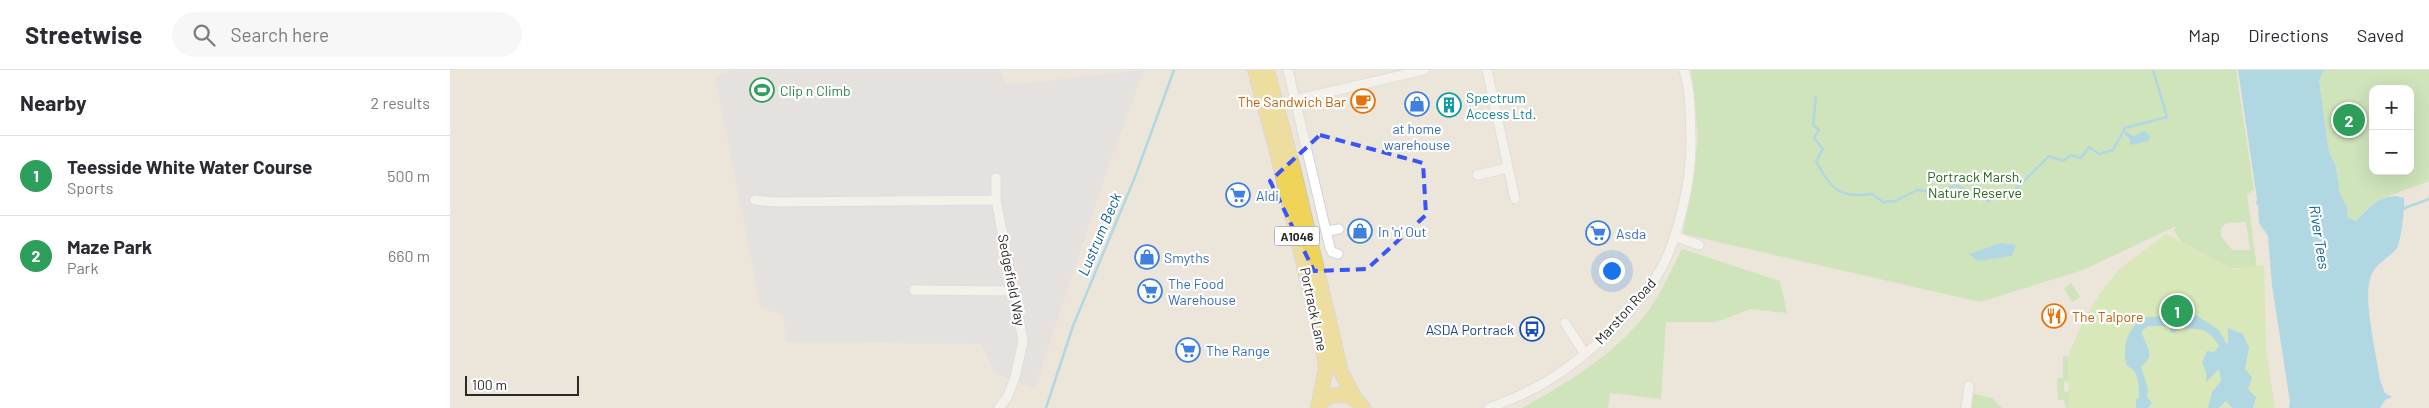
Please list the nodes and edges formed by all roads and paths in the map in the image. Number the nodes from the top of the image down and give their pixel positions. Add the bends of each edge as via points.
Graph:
1 (1255, 70) edge
2 (1267, 70) edge
3 (1288, 70) edge
4 (1424, 70) edge
5 (1487, 70) edge
6 (1684, 70) edge
7 (1295, 100) junction
8 (1277, 104) junction
9 (1508, 168) junction
10 (1477, 175) dead end
11 (996, 178) dead end
12 (1515, 199) dead end
13 (755, 200) dead end
14 (996, 200) junction
15 (1339, 229) dead end
16 (1327, 231) junction
17 (1674, 236) junction
18 (1699, 245) dead end
19 (1338, 254) dead end
20 (914, 290) dead end
21 (1014, 291) junction
22 (1565, 323) dead end
23 (1585, 354) junction
24 (1969, 386) dead end
25 (1008, 396) junction
26 (1362, 404) edge
27 (1317, 407) edge
28 (1000, 408) edge
29 (1006, 408) edge
30 (1489, 408) edge
31 (1966, 408) edge

1 - 27 main road, Portrack Lane / A1046 via 1322,341 1326,368
2 - 8 main road, Portrack Lane / A1046
3 - 7 street
4 - 7 street
5 - 9 street
6 - 17 street, Marston Road via 1690,100 1691,147 1686,195
7 - 8 street
7 - 16 street
8 - 26 main road, Portrack Lane / A1046 via 1341,372
9 - 10 street
9 - 12 street
11 - 14 street, Sedgefield Way
13 - 14 street
14 - 21 street, Sedgefield Way
15 - 16 street
16 - 19 street via 1332,252
17 - 18 street
17 - 23 street, Marston Road via 1655,279 1624,316
20 - 21 street
21 - 25 street, Sedgefield Way via 1023,341
22 - 23 street
23 - 30 street, Marston Road via 1529,392
24 - 31 street
25 - 28 street, Sedgefield Way
25 - 29 street
26 - 27 main road, Portrack Lane / A1046 via 1343,394 1330,396

